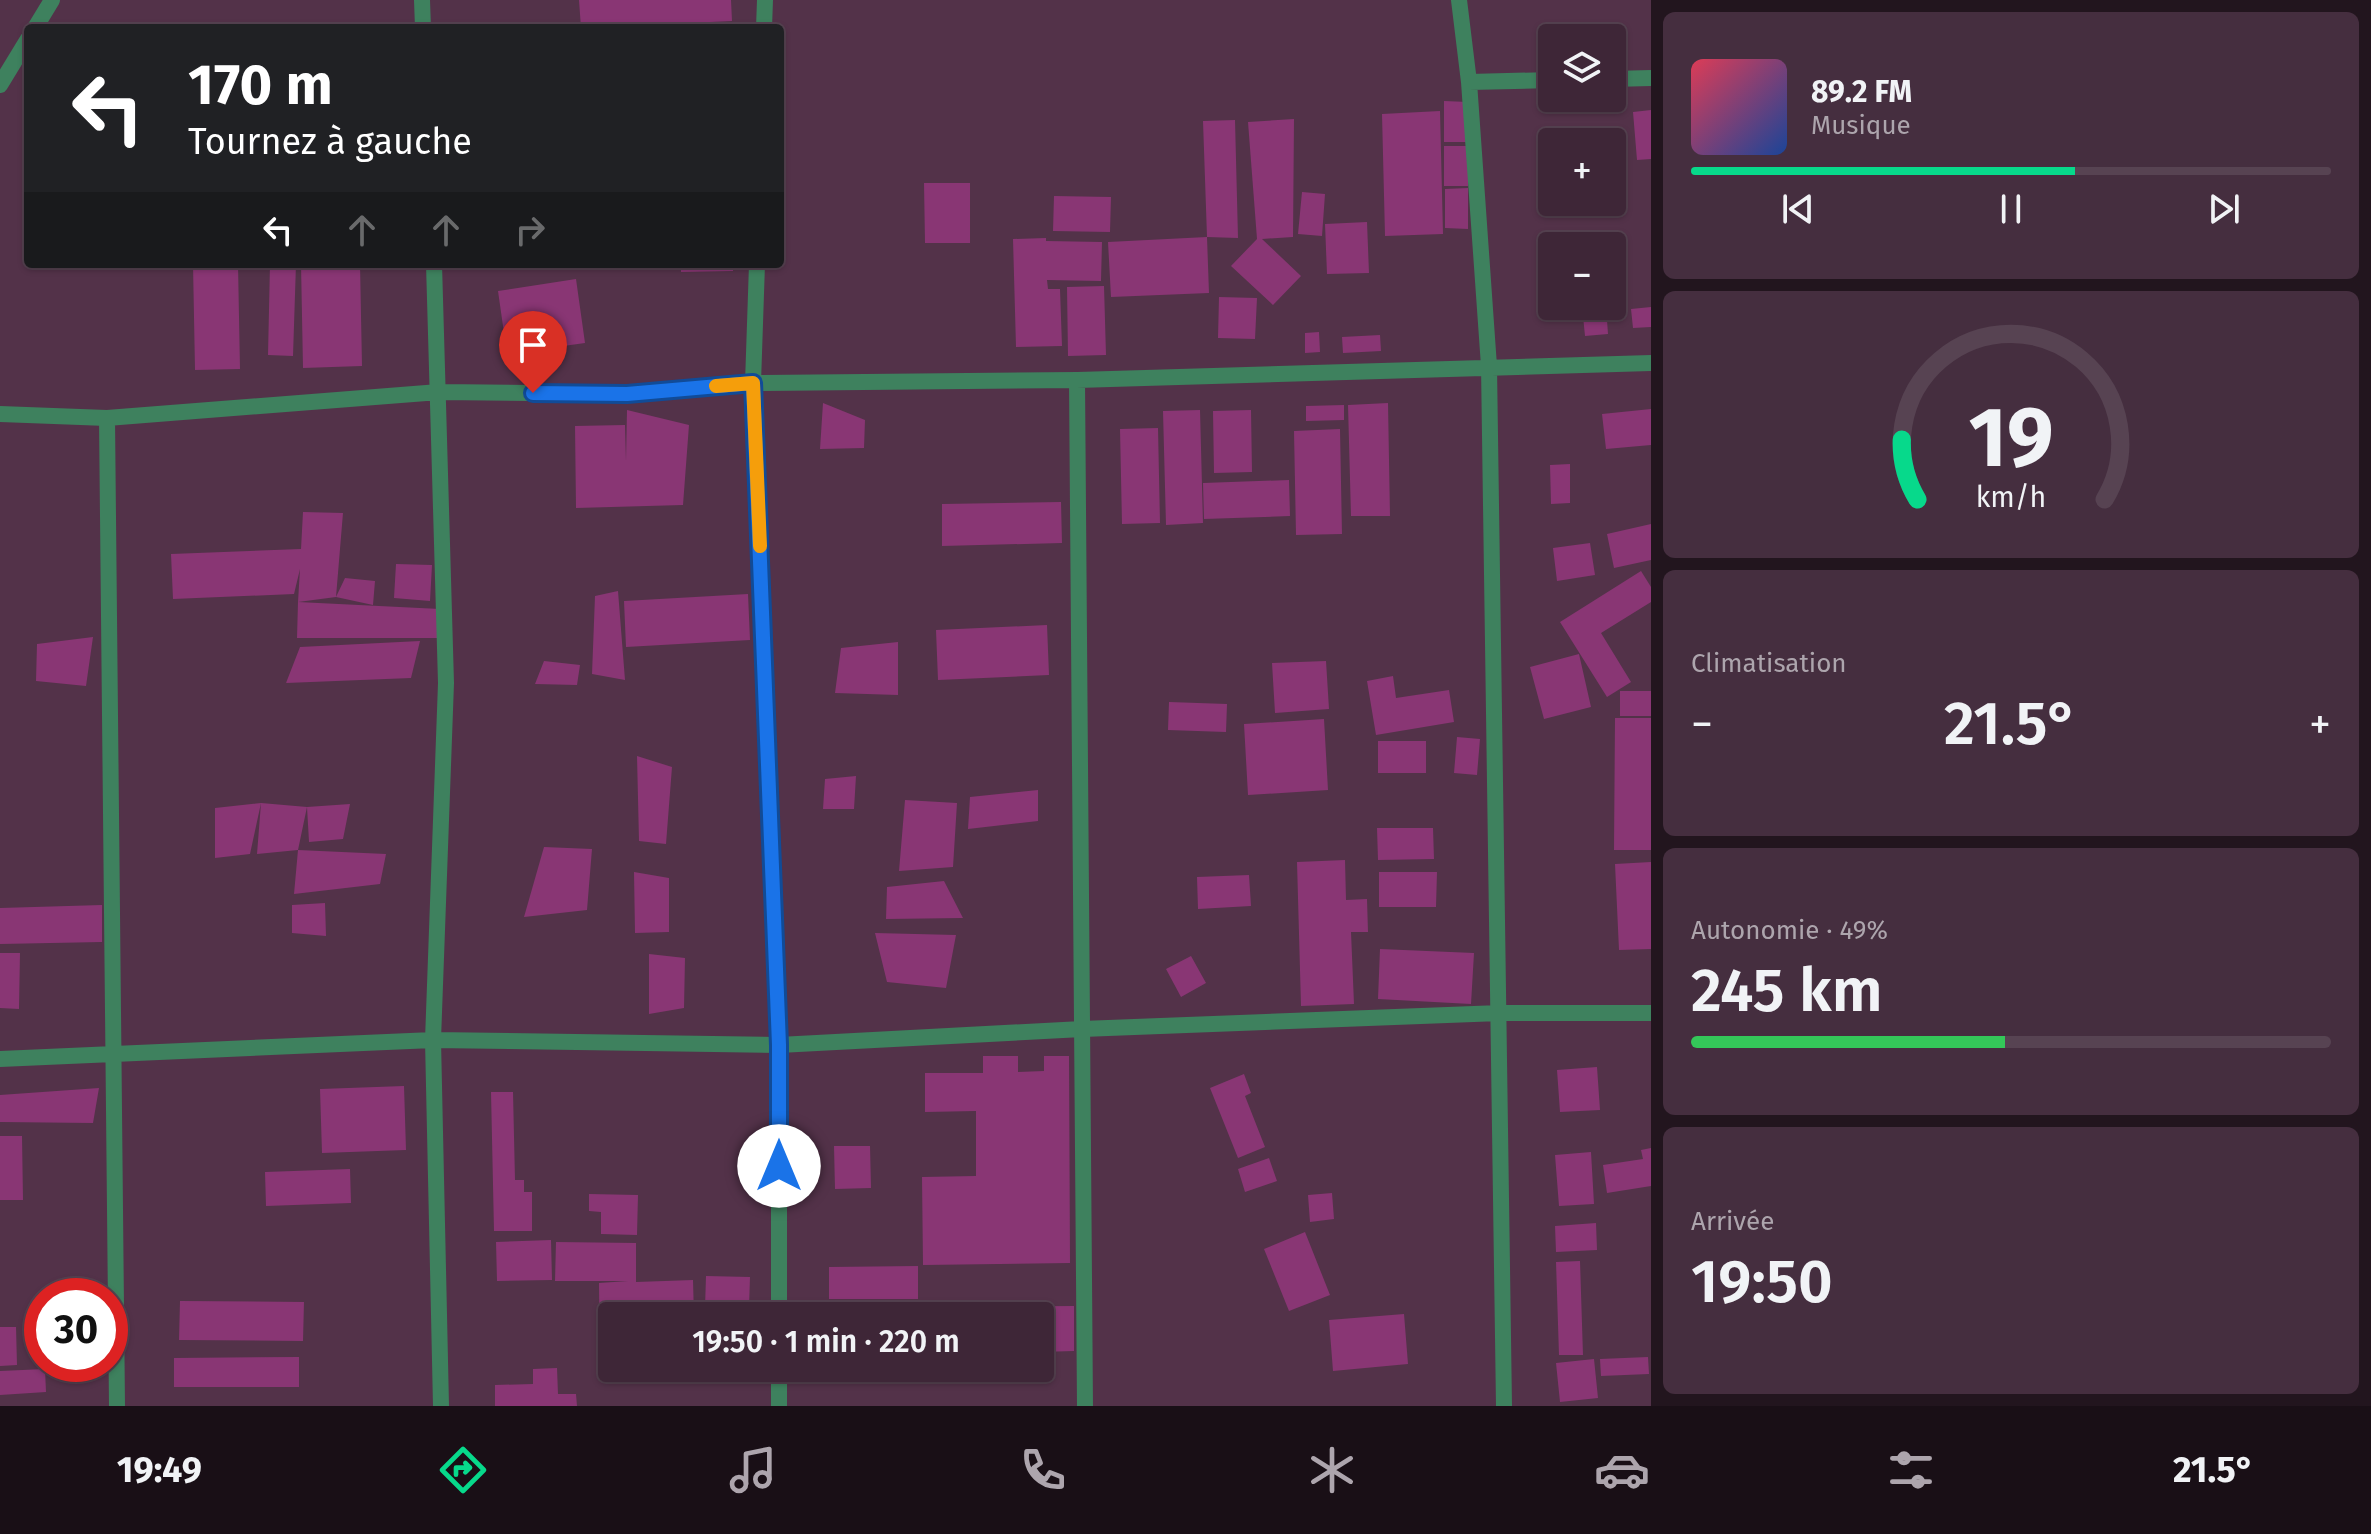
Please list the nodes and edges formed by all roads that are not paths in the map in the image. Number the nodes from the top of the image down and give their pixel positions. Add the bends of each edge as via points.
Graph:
1 (52, 0) edge
2 (422, 0) edge
3 (765, 0) edge
4 (1459, 0) edge
5 (37, 24) edge
6 (423, 24) edge
7 (764, 24) edge
8 (24, 46) edge
9 (1651, 78) edge
10 (1626, 79) edge
11 (1538, 80) edge
12 (1469, 82) junction
13 (0, 85) edge
14 (434, 268) edge
15 (757, 268) edge
16 (1651, 363) edge
17 (1489, 366) junction
18 (1077, 380) junction
19 (753, 383) junction
20 (439, 392) junction
21 (0, 414) edge
22 (107, 418) junction
23 (1500, 1013) junction
24 (1651, 1013) edge
25 (1082, 1029) junction
26 (433, 1040) junction
27 (779, 1045) junction
28 (115, 1056) junction
29 (0, 1059) edge
30 (779, 1302) edge
31 (779, 1382) edge
32 (117, 1406) edge
33 (441, 1406) edge
34 (779, 1406) edge
35 (1085, 1406) edge
36 (1504, 1406) edge

1 - 5 street
2 - 6 street
3 - 7 street
4 - 12 street
8 - 13 street
9 - 10 street
11 - 12 street
12 - 17 street
14 - 20 street
15 - 19 street
16 - 17 street
17 - 18 street
17 - 23 street
18 - 19 street
18 - 25 street
19 - 20 street via 627,394
19 - 27 street
20 - 22 street
20 - 26 street via 446,683
21 - 22 street
22 - 28 street
23 - 24 street
23 - 25 street
23 - 36 street
25 - 27 street
25 - 35 street
26 - 27 street
26 - 28 street
26 - 33 street
27 - 30 street
28 - 29 street
28 - 32 street
31 - 34 street

